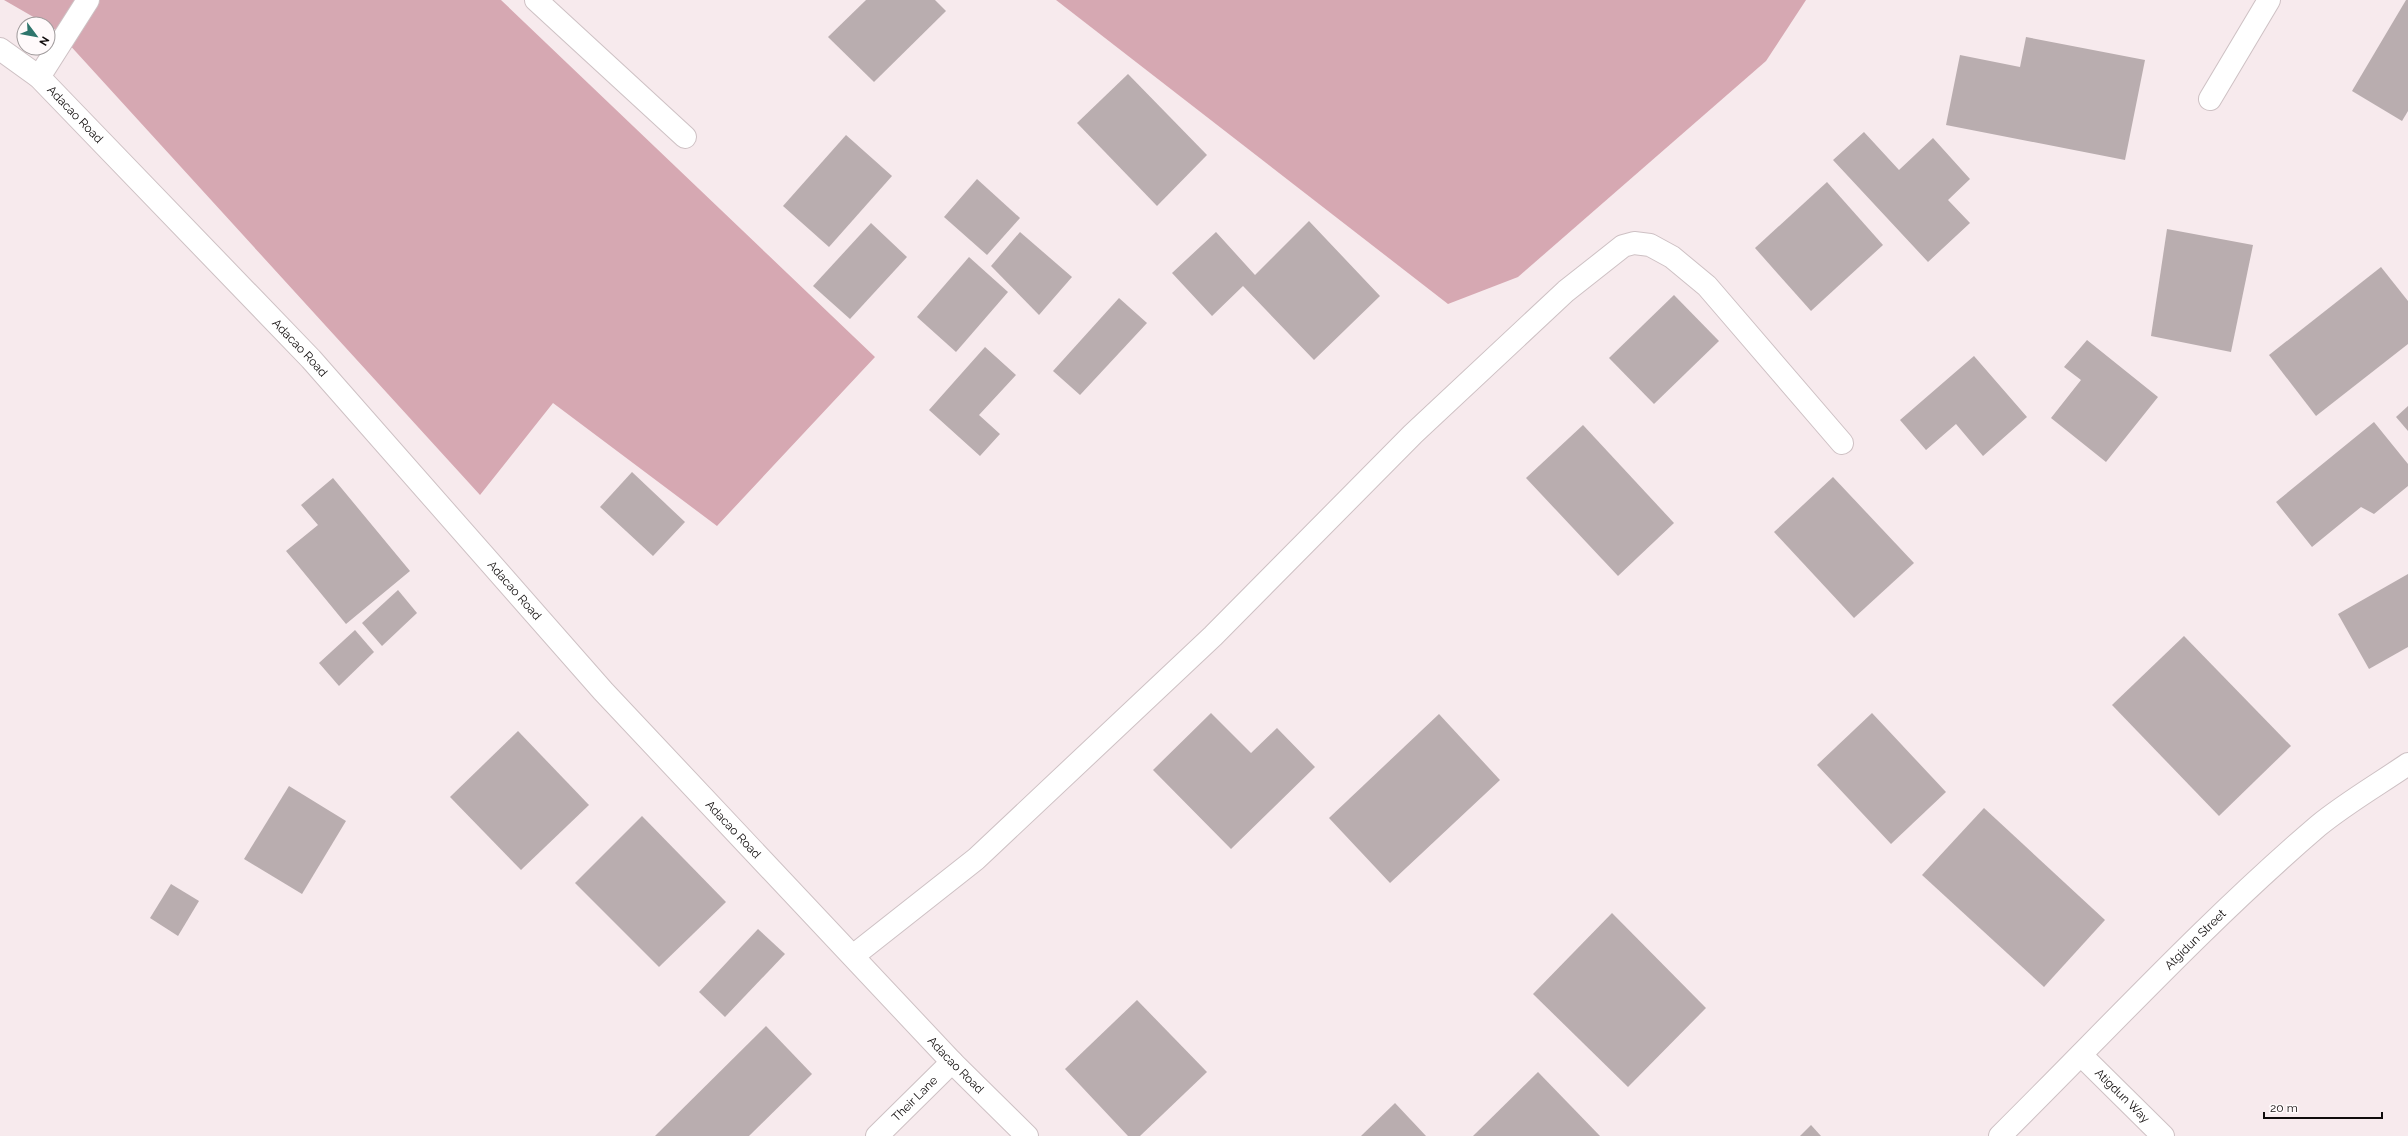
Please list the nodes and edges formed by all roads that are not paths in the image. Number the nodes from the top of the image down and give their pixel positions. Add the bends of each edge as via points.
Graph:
1 (88, 0) edge
2 (536, 0) edge
3 (2269, 0) edge
4 (0, 49) edge
5 (39, 77) junction
6 (2210, 99) dead end
7 (685, 137) dead end
8 (1842, 443) dead end
9 (2408, 764) edge
10 (853, 956) junction
11 (2082, 1055) junction
12 (952, 1062) junction
13 (877, 1136) edge
14 (1027, 1136) edge
15 (2000, 1136) edge
16 (2163, 1136) edge

1 - 5 street
2 - 7 street
3 - 6 street
4 - 5 street, Adacao Road
5 - 10 street, Adacao Road via 311,359 603,691
8 - 10 street via 1706,286 1672,257 1650,246 1634,243 1623,246 1566,291 1403,444 1212,636 976,859
9 - 11 street, Atgidun Street via 2320,825 2172,962
10 - 12 street, Adacao Road
11 - 15 street, Atgidun Street
11 - 16 street, Atigdun Way
12 - 13 street, Their Lane
12 - 14 street, Adacao Road

